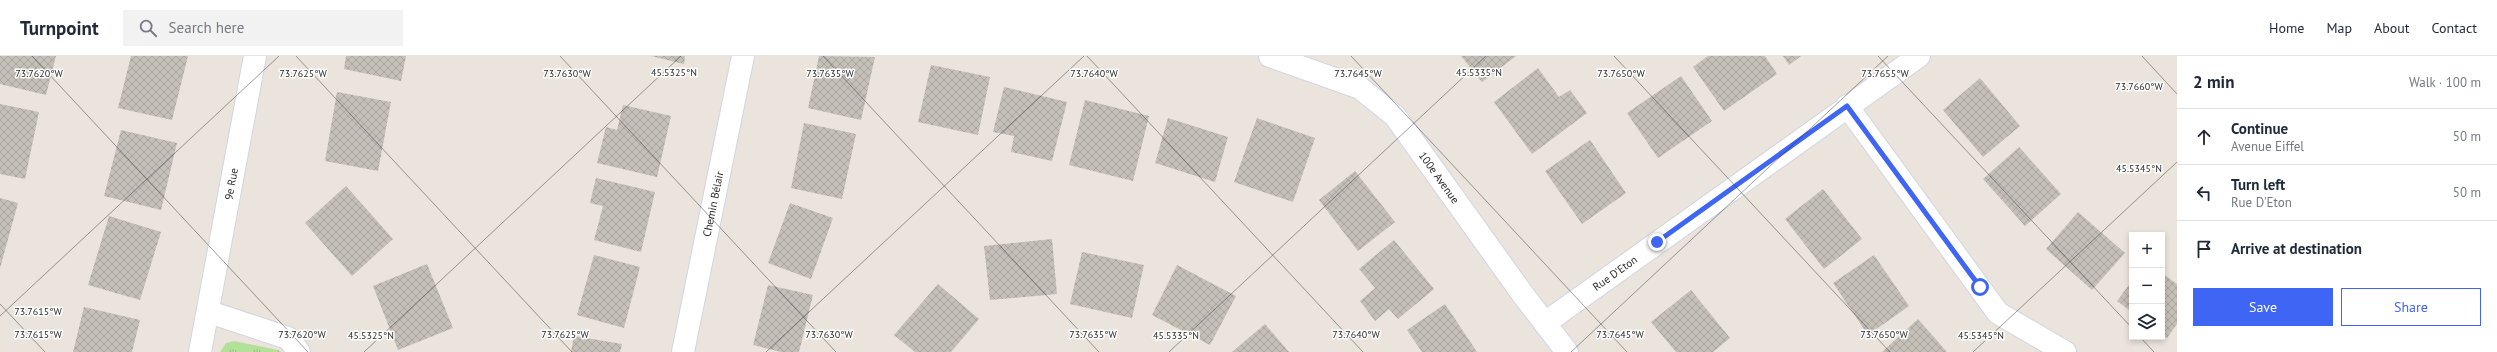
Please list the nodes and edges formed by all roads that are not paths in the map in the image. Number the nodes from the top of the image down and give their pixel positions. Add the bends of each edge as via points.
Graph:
1 (255, 56) edge
2 (743, 56) edge
3 (1270, 56) edge
4 (1919, 56) edge
5 (1847, 106) junction
6 (209, 312) junction
7 (1545, 323) junction
8 (200, 352) edge
9 (299, 352) edge
10 (683, 352) edge
11 (1566, 352) edge
12 (2065, 352) edge

1 - 6 street, 9e Rue
2 - 10 street, Chemin Bélair
3 - 7 street, 100e Avenue via 1360,88 1395,116
4 - 5 street, Rue D'Eton
5 - 7 street, Rue D'Eton
5 - 12 street via 1998,313
6 - 8 street, 9e Rue
6 - 9 street via 288,338
7 - 11 street, 100e Avenue

